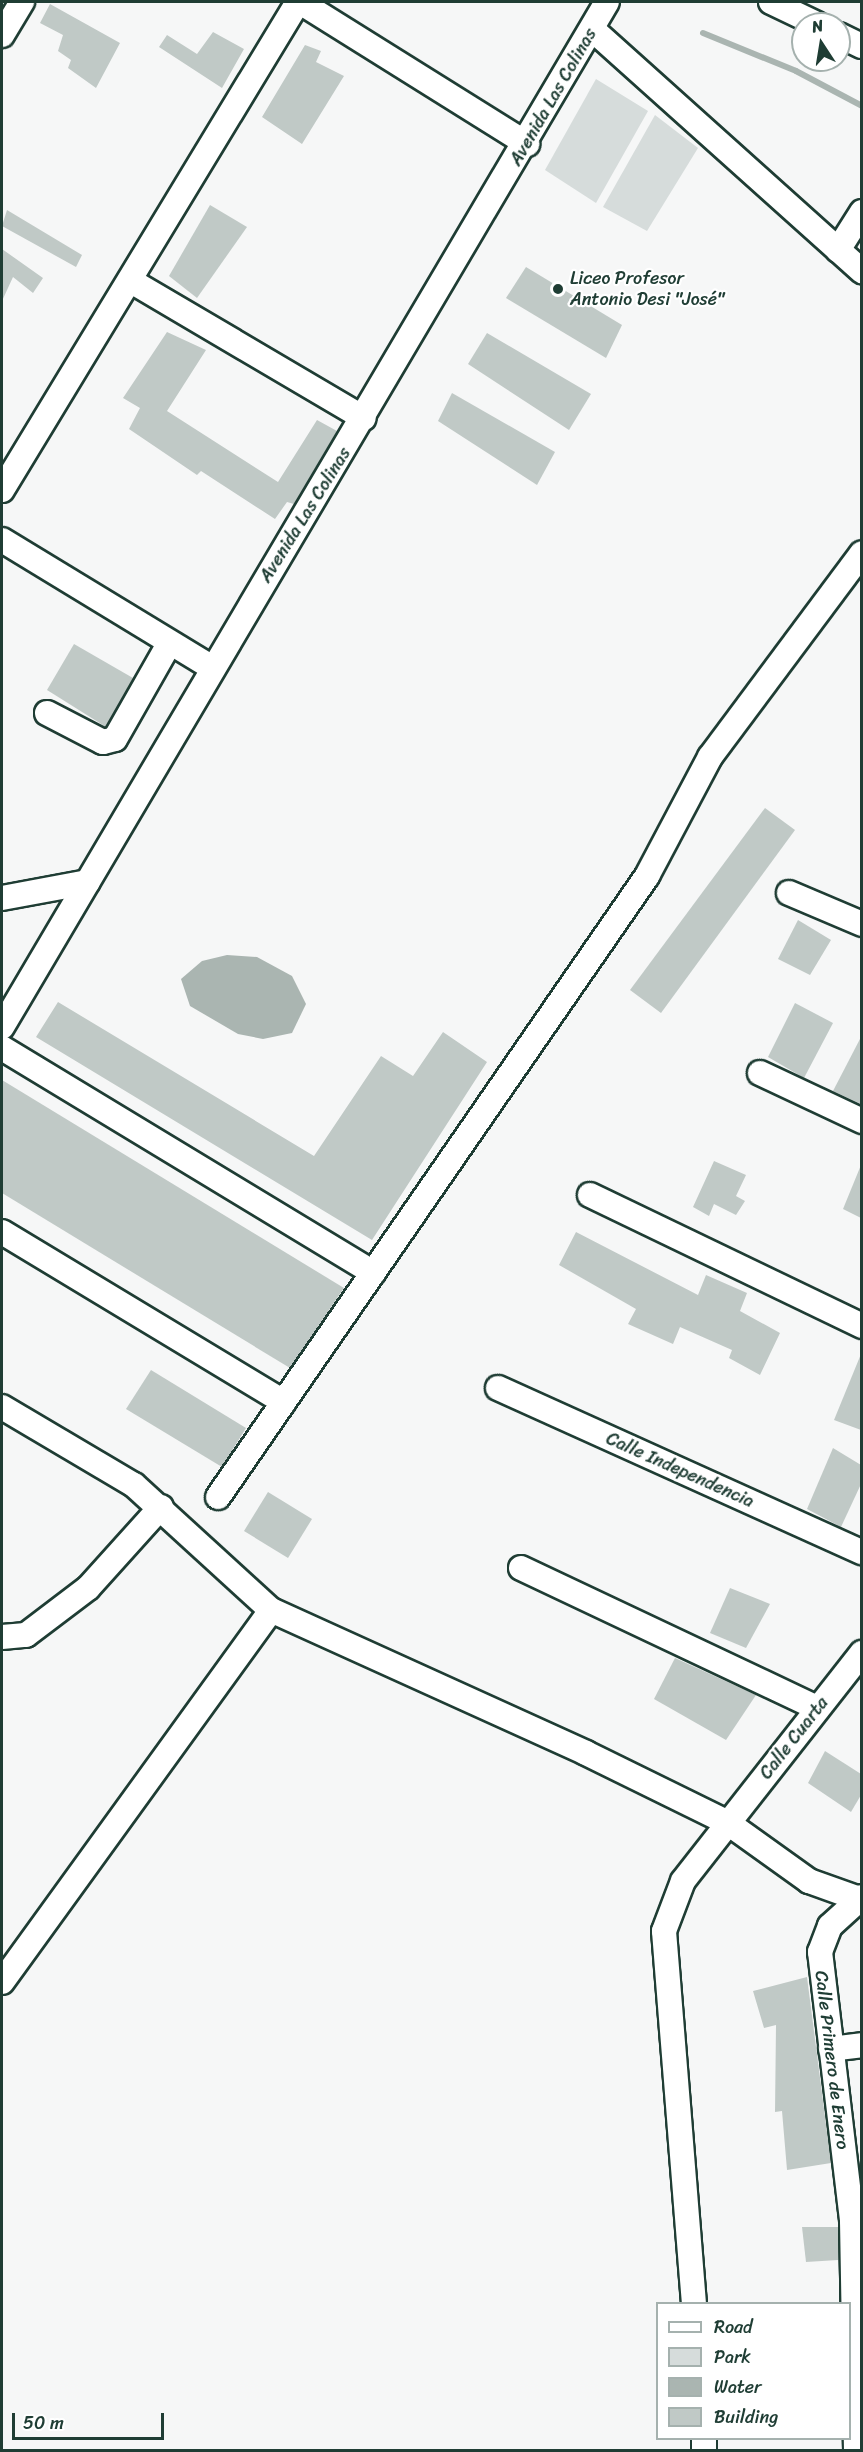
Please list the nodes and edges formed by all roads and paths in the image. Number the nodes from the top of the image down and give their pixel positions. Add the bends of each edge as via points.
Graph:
1 (22, 2) edge
2 (299, 2) edge
3 (607, 2) edge
4 (771, 2) edge
5 (792, 12) edge
6 (592, 29) junction
7 (3, 31) edge
8 (527, 144) junction
9 (861, 212) edge
10 (838, 250) junction
11 (861, 271) edge
12 (131, 282) junction
13 (364, 418) junction
14 (2, 490) edge
15 (2, 540) edge
16 (861, 553) edge
17 (169, 644) junction
18 (212, 667) junction
19 (47, 713) dead end
20 (88, 882) junction
21 (789, 893) dead end
22 (2, 897) edge
23 (861, 924) edge
24 (2, 1028) edge
25 (2, 1048) edge
26 (760, 1073) dead end
27 (861, 1121) edge
28 (590, 1195) dead end
29 (2, 1232) edge
30 (373, 1273) junction
31 (861, 1326) edge
32 (498, 1388) dead end
33 (284, 1402) junction
34 (2, 1407) edge
35 (218, 1497) dead end
36 (162, 1507) junction
37 (861, 1552) edge
38 (521, 1568) dead end
39 (271, 1610) junction
40 (2, 1637) edge
41 (861, 1653) edge
42 (817, 1708) junction
43 (728, 1823) junction
44 (860, 1899) edge
45 (2, 1982) edge
46 (861, 2045) edge
47 (831, 2049) junction
48 (856, 2219) edge
49 (694, 2302) edge
50 (859, 2372) edge
51 (856, 2451) edge

1 - 7 street
2 - 8 street
2 - 12 street
3 - 6 street, Avenida Las Colinas
4 - 5 street
6 - 8 street, Avenida Las Colinas
6 - 10 street
8 - 13 street, Avenida Las Colinas
9 - 10 street
10 - 11 street
12 - 13 street
12 - 14 street
13 - 18 street, Avenida Las Colinas
15 - 17 street
16 - 30 street via 710,757 647,876
17 - 18 street
17 - 19 street via 115,739 103,742
18 - 20 street, Avenida Las Colinas
20 - 22 street
20 - 24 street, Avenida Las Colinas
21 - 23 street
25 - 30 street
26 - 27 street
28 - 31 street
29 - 33 street
30 - 33 street
32 - 37 street, Calle Independencia
33 - 35 street
34 - 36 street
36 - 39 street
36 - 40 street via 88,1588 26,1635
38 - 42 street
39 - 43 street
39 - 45 street
41 - 42 street, Calle Cuarta
42 - 43 street, Calle Cuarta
43 - 44 street via 809,1881
43 - 49 street, Calle Cuarta via 683,1881 664,1931
44 - 47 street, Calle Primero de Enero via 830,1926 820,1952
46 - 47 street
47 - 48 street, Calle Primero de Enero
48 - 50 street, Calle Primero de Enero
50 - 51 street, Calle Primero de Enero

